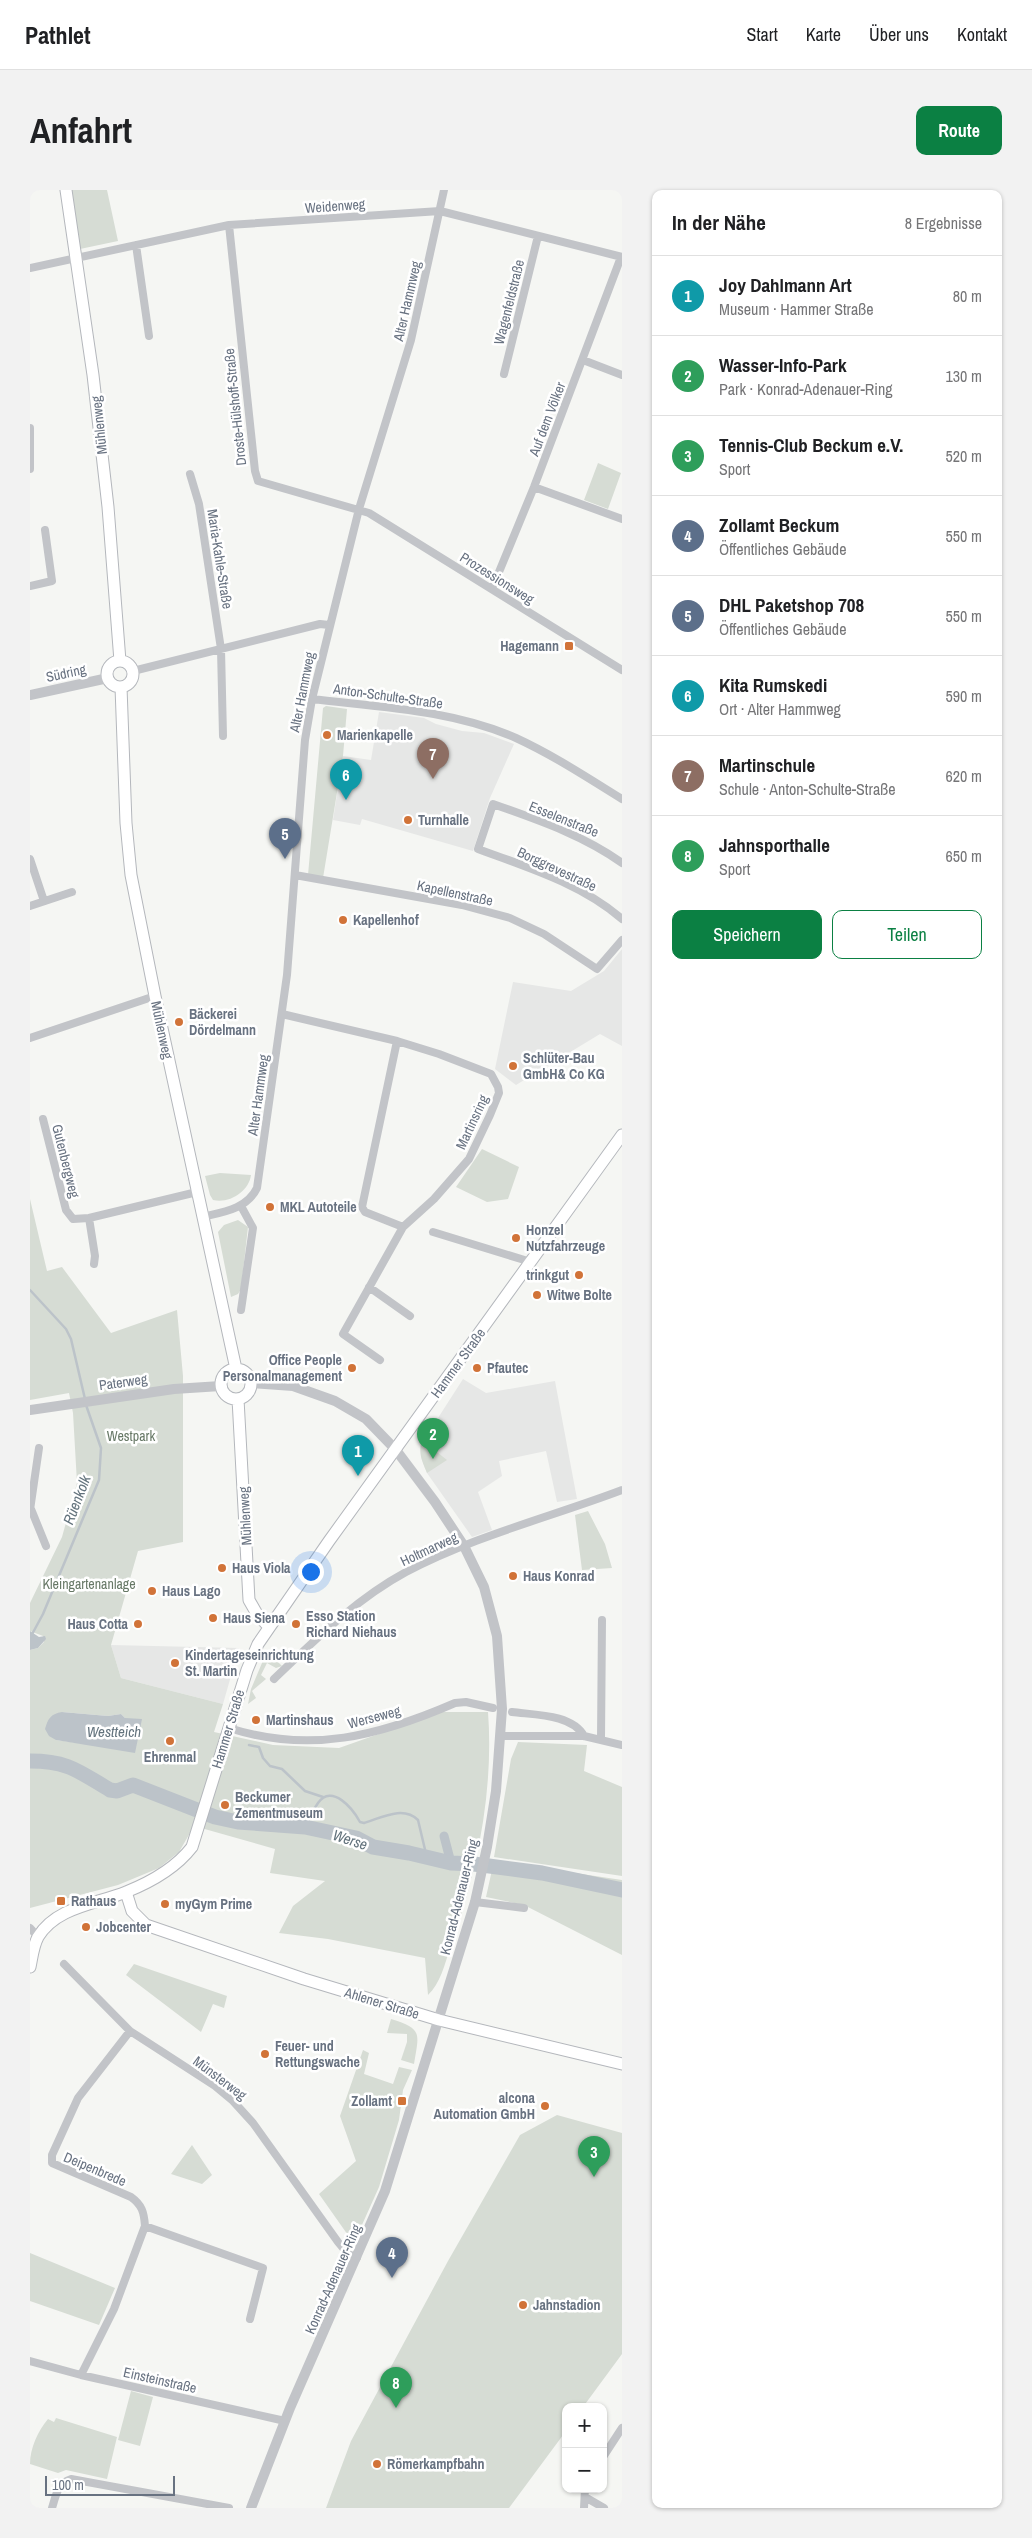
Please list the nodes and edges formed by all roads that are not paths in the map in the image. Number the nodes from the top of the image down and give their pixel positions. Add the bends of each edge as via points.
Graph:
1 (66, 190) edge
2 (444, 190) edge
3 (440, 211) junction
4 (229, 225) junction
5 (538, 236) junction
6 (136, 245) junction
7 (621, 257) edge
8 (75, 258) junction
9 (30, 268) edge
10 (149, 336) dead end
11 (583, 360) junction
12 (504, 374) dead end
13 (622, 376) edge
14 (30, 428) edge
15 (30, 469) edge
16 (190, 474) dead end
17 (534, 487) junction
18 (359, 509) junction
19 (622, 519) edge
20 (45, 530) dead end
21 (30, 586) edge
22 (492, 589) junction
23 (329, 625) junction
24 (221, 649) junction
25 (120, 661) junction
26 (622, 670) edge
27 (133, 671) junction
28 (108, 678) junction
29 (121, 686) junction
30 (30, 695) edge
31 (312, 699) junction
32 (224, 736) dead end
33 (622, 799) edge
34 (478, 849) joint
35 (30, 859) edge
36 (622, 863) edge
37 (295, 875) junction
38 (72, 892) dead end
39 (44, 901) junction
40 (30, 906) edge
41 (622, 919) edge
42 (622, 940) edge
43 (155, 996) junction
44 (282, 1014) junction
45 (30, 1038) edge
46 (397, 1041) junction
47 (43, 1119) dead end
48 (622, 1135) edge
49 (197, 1192) junction
50 (242, 1206) junction
51 (202, 1217) junction
52 (89, 1218) junction
53 (403, 1227) junction
54 (433, 1232) dead end
55 (531, 1262) junction
56 (94, 1264) dead end
57 (369, 1287) junction
58 (241, 1310) dead end
59 (410, 1316) dead end
60 (380, 1360) dead end
61 (236, 1369) junction
62 (251, 1383) junction
63 (221, 1386) junction
64 (238, 1399) junction
65 (30, 1410) edge
66 (39, 1448) dead end
67 (396, 1450) junction
68 (622, 1490) edge
69 (30, 1509) edge
70 (46, 1546) dead end
71 (464, 1546) junction
72 (602, 1620) dead end
73 (269, 1627) junction
74 (274, 1679) dead end
75 (493, 1708) dead end
76 (512, 1712) dead end
77 (229, 1728) junction
78 (501, 1736) junction
79 (584, 1736) junction
80 (601, 1739) junction
81 (622, 1745) edge
82 (126, 1892) junction
83 (475, 1902) junction
84 (524, 1908) dead end
85 (30, 1928) edge
86 (38, 1937) junction
87 (64, 1964) dead end
88 (30, 1967) edge
89 (439, 2020) junction
90 (130, 2031) junction
91 (622, 2064) edge
92 (145, 2226) junction
93 (357, 2258) junction
94 (250, 2319) dead end
95 (30, 2361) edge
96 (81, 2375) junction
97 (285, 2421) junction
98 (622, 2428) edge
99 (607, 2451) edge
100 (585, 2493) edge
101 (52, 2508) edge
102 (230, 2508) edge
103 (251, 2508) edge
104 (584, 2508) edge
105 (604, 2508) edge

1 - 8 main road, Mühlenweg
2 - 3 street, Alter Hammweg
3 - 4 street, Weidenweg
3 - 5 street, Weidenweg
3 - 18 street, Alter Hammweg via 411,340
4 - 6 street, Weidenweg
4 - 18 street, Droste-Hülshoff-Straße via 258,481
5 - 7 street, Weidenweg
5 - 12 street, Wagenfeldstraße
6 - 8 street, Weidenweg
6 - 10 street
7 - 11 street, Auf dem Völker
8 - 9 street, Weidenweg
8 - 25 main road, Mühlenweg via 93,374 108,507
11 - 13 street
11 - 17 street, Auf dem Völker
14 - 15 street
16 - 24 street, Maria-Kahle-Straße via 199,504
17 - 19 street
17 - 22 street, Auf dem Völker
18 - 22 street, Prozessionsweg
18 - 23 street, Alter Hammweg
20 - 21 street via 52,581
22 - 26 street, Prozessionsweg
23 - 24 street via 320,624
23 - 31 street, Alter Hammweg
24 - 27 street
24 - 32 street, Maria-Kahle-Straße
25 - 27 main road via 128,663
25 - 28 main road via 110,667
27 - 29 main road via 131,682
28 - 29 main road
28 - 30 street, Südring
29 - 43 main road, Mühlenweg via 126,823 132,875
31 - 33 street, Anton-Schulte-Straße via 433,713 492,730 534,747
31 - 37 street, Alter Hammweg via 305,740
34 - 36 street, Esselenstraße via 493,804 561,829 600,847
34 - 41 street, Borggrevestraße via 548,876 608,907
35 - 39 street
37 - 42 street, Kapellenstraße via 462,905 510,918 544,934 597,969
37 - 44 street, Alter Hammweg
38 - 39 street
39 - 40 street
43 - 45 street
43 - 49 main road, Mühlenweg
44 - 46 street, Martinsring
44 - 50 street, Alter Hammweg via 257,1188
46 - 53 street via 362,1207 365,1212
46 - 53 street, Martinsring via 491,1074 496,1079 499,1093 481,1137 461,1170
47 - 52 street, Gutenbergweg via 66,1210 74,1219
48 - 55 main road, Hammer Straße
49 - 51 main road, Mühlenweg
49 - 52 street
50 - 51 street
50 - 58 street via 252,1228
51 - 61 main road, Mühlenweg
52 - 56 street
53 - 57 street, Martinsring
54 - 55 street
55 - 67 main road, Hammer Straße
57 - 59 street
57 - 60 street, Martinsring via 343,1334
61 - 62 main road via 244,1371
61 - 63 main road via 226,1372
62 - 64 main road via 246,1395
62 - 67 street, Konrad-Adenauer-Ring via 293,1386 335,1401 366,1419
63 - 64 main road via 226,1395
63 - 65 street, Paterweg via 102,1398
64 - 73 main road, Mühlenweg via 249,1600 256,1614
66 - 69 street
67 - 71 street, Konrad-Adenauer-Ring
67 - 73 main road, Hammer Straße
68 - 71 street, Holtmarweg
69 - 70 street
71 - 74 street, Holtmarweg via 406,1572 372,1593
71 - 78 street, Konrad-Adenauer-Ring via 484,1587 497,1636
72 - 80 street
73 - 77 main road, Hammer Straße via 246,1670
75 - 77 street, Werseweg via 455,1703 386,1728 316,1742 274,1739
76 - 79 street via 568,1722 578,1727
77 - 82 main road, Hammer Straße via 192,1847 158,1877
78 - 79 street
78 - 83 street, Konrad-Adenauer-Ring via 488,1847
79 - 80 street
80 - 81 street
82 - 86 main road, Hammer Straße via 64,1913
82 - 89 main road, Ahlener Straße via 132,1911 146,1925 304,1979
83 - 84 street
83 - 89 street, Konrad-Adenauer-Ring
85 - 86 street
86 - 88 main road
87 - 90 street, Münsterweg
89 - 91 main road, Ahlener Straße
89 - 93 street, Konrad-Adenauer-Ring via 385,2191
90 - 92 street, Deipenbrede via 78,2098 52,2155 52,2164 131,2197 140,2204
90 - 93 street, Münsterweg via 233,2101 253,2123 338,2242 348,2254
92 - 94 street via 263,2268
92 - 96 street via 114,2309
93 - 97 street, Konrad-Adenauer-Ring
95 - 96 street, Einsteinstraße
96 - 97 street, Einsteinstraße
97 - 103 street, Konrad-Adenauer-Ring
98 - 99 street
100 - 104 street
100 - 105 street
101 - 102 street via 58,2488 71,2479

